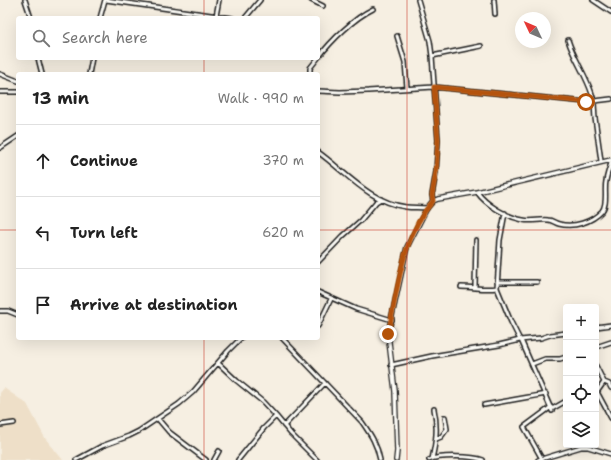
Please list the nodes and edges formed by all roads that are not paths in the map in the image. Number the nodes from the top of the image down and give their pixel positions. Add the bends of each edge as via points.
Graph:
1 (25, 0) edge
2 (106, 0) edge
3 (220, 0) edge
4 (260, 0) edge
5 (311, 0) edge
6 (418, 0) edge
7 (494, 0) edge
8 (593, 0) edge
9 (323, 6) dead end
10 (373, 9) dead end
11 (611, 12) edge
12 (495, 14) dead end
13 (30, 16) edge
14 (101, 16) edge
15 (216, 16) joint
16 (247, 16) edge
17 (397, 36) dead end
18 (568, 40) dead end
19 (481, 46) dead end
20 (320, 56) edge
21 (432, 56) junction
22 (38, 60) edge
23 (92, 60) edge
24 (316, 60) edge
25 (42, 72) edge
26 (89, 72) edge
27 (310, 72) edge
28 (0, 74) edge
29 (16, 80) edge
30 (434, 87) junction
31 (407, 88) junction
32 (320, 91) edge
33 (0, 92) edge
34 (16, 92) edge
35 (611, 99) edge
36 (594, 101) junction
37 (16, 137) edge
38 (0, 148) edge
39 (320, 153) edge
40 (611, 160) edge
41 (601, 161) junction
42 (611, 163) edge
43 (477, 192) junction
44 (381, 199) junction
45 (433, 201) junction
46 (427, 208) junction
47 (505, 213) junction
48 (476, 240) dead end
49 (320, 260) edge
50 (497, 282) junction
51 (537, 282) dead end
52 (462, 287) dead end
53 (475, 287) junction
54 (497, 288) junction
55 (320, 293) edge
56 (331, 299) junction
57 (0, 311) edge
58 (16, 313) edge
59 (392, 320) junction
60 (320, 322) edge
61 (611, 325) edge
62 (599, 327) edge
63 (563, 333) edge
64 (239, 340) edge
65 (284, 340) edge
66 (520, 340) junction
67 (611, 342) edge
68 (599, 346) edge
69 (563, 358) edge
70 (218, 363) junction
71 (532, 364) junction
72 (391, 365) junction
73 (599, 372) edge
74 (604, 382) junction
75 (324, 383) junction
76 (610, 383) edge
77 (611, 388) edge
78 (546, 394) junction
79 (563, 403) edge
80 (484, 405) dead end
81 (434, 409) dead end
82 (552, 409) junction
83 (276, 416) junction
84 (444, 417) dead end
85 (611, 418) edge
86 (158, 419) junction
87 (14, 423) dead end
88 (0, 425) edge
89 (284, 426) junction
90 (436, 439) junction
91 (576, 448) edge
92 (597, 448) edge
93 (219, 451) dead end
94 (611, 454) edge
95 (463, 458) edge
96 (431, 459) edge
97 (542, 459) junction
98 (76, 460) edge
99 (206, 460) edge
100 (214, 460) edge
101 (238, 460) edge
102 (317, 460) edge
103 (380, 460) edge
104 (396, 460) edge
105 (483, 460) edge
106 (538, 460) edge

1 - 13 street
2 - 14 street
2 - 15 street
3 - 15 street
4 - 16 street
5 - 9 street
6 - 21 street
7 - 12 street
8 - 11 street
10 - 20 street via 361,15
17 - 31 street via 405,62
18 - 36 street via 588,80
19 - 21 street
21 - 30 street
22 - 25 street
23 - 26 street
24 - 27 street
28 - 29 street
30 - 31 street
30 - 36 street
30 - 45 street via 438,140
31 - 32 street
33 - 34 street
35 - 36 street
36 - 41 street
37 - 38 street
39 - 44 street via 363,189
40 - 41 street
41 - 43 street
42 - 47 street via 603,210 588,221 565,225 547,220 525,220
43 - 45 street
43 - 47 street via 481,198
44 - 46 street via 405,207
44 - 49 street
45 - 46 street
46 - 59 street via 407,247
47 - 50 street
48 - 53 street
50 - 51 street
50 - 54 street
52 - 53 street
53 - 54 street via 485,290
54 - 66 street
55 - 56 street
56 - 59 street
56 - 60 street
57 - 58 street
59 - 72 street via 388,334
61 - 62 street
63 - 66 street
64 - 70 street
65 - 75 street
66 - 71 street
66 - 72 street
67 - 68 street
69 - 71 street via 546,359
70 - 83 street
70 - 86 street via 185,400
71 - 78 street
72 - 104 street via 395,391
73 - 74 street
74 - 76 street
74 - 85 street via 597,392
75 - 89 street
75 - 103 street via 355,414 372,436
76 - 77 street
78 - 80 street
78 - 82 street
79 - 82 street
81 - 90 street via 437,422
82 - 97 street via 524,427
83 - 89 street
83 - 101 street
84 - 90 street via 447,429
86 - 98 street via 129,436 102,446
86 - 99 street via 169,432
87 - 88 street
89 - 102 street
90 - 96 street
91 - 97 street
92 - 94 street
93 - 100 street
95 - 96 street via 442,456
95 - 105 street via 475,457
97 - 106 street

